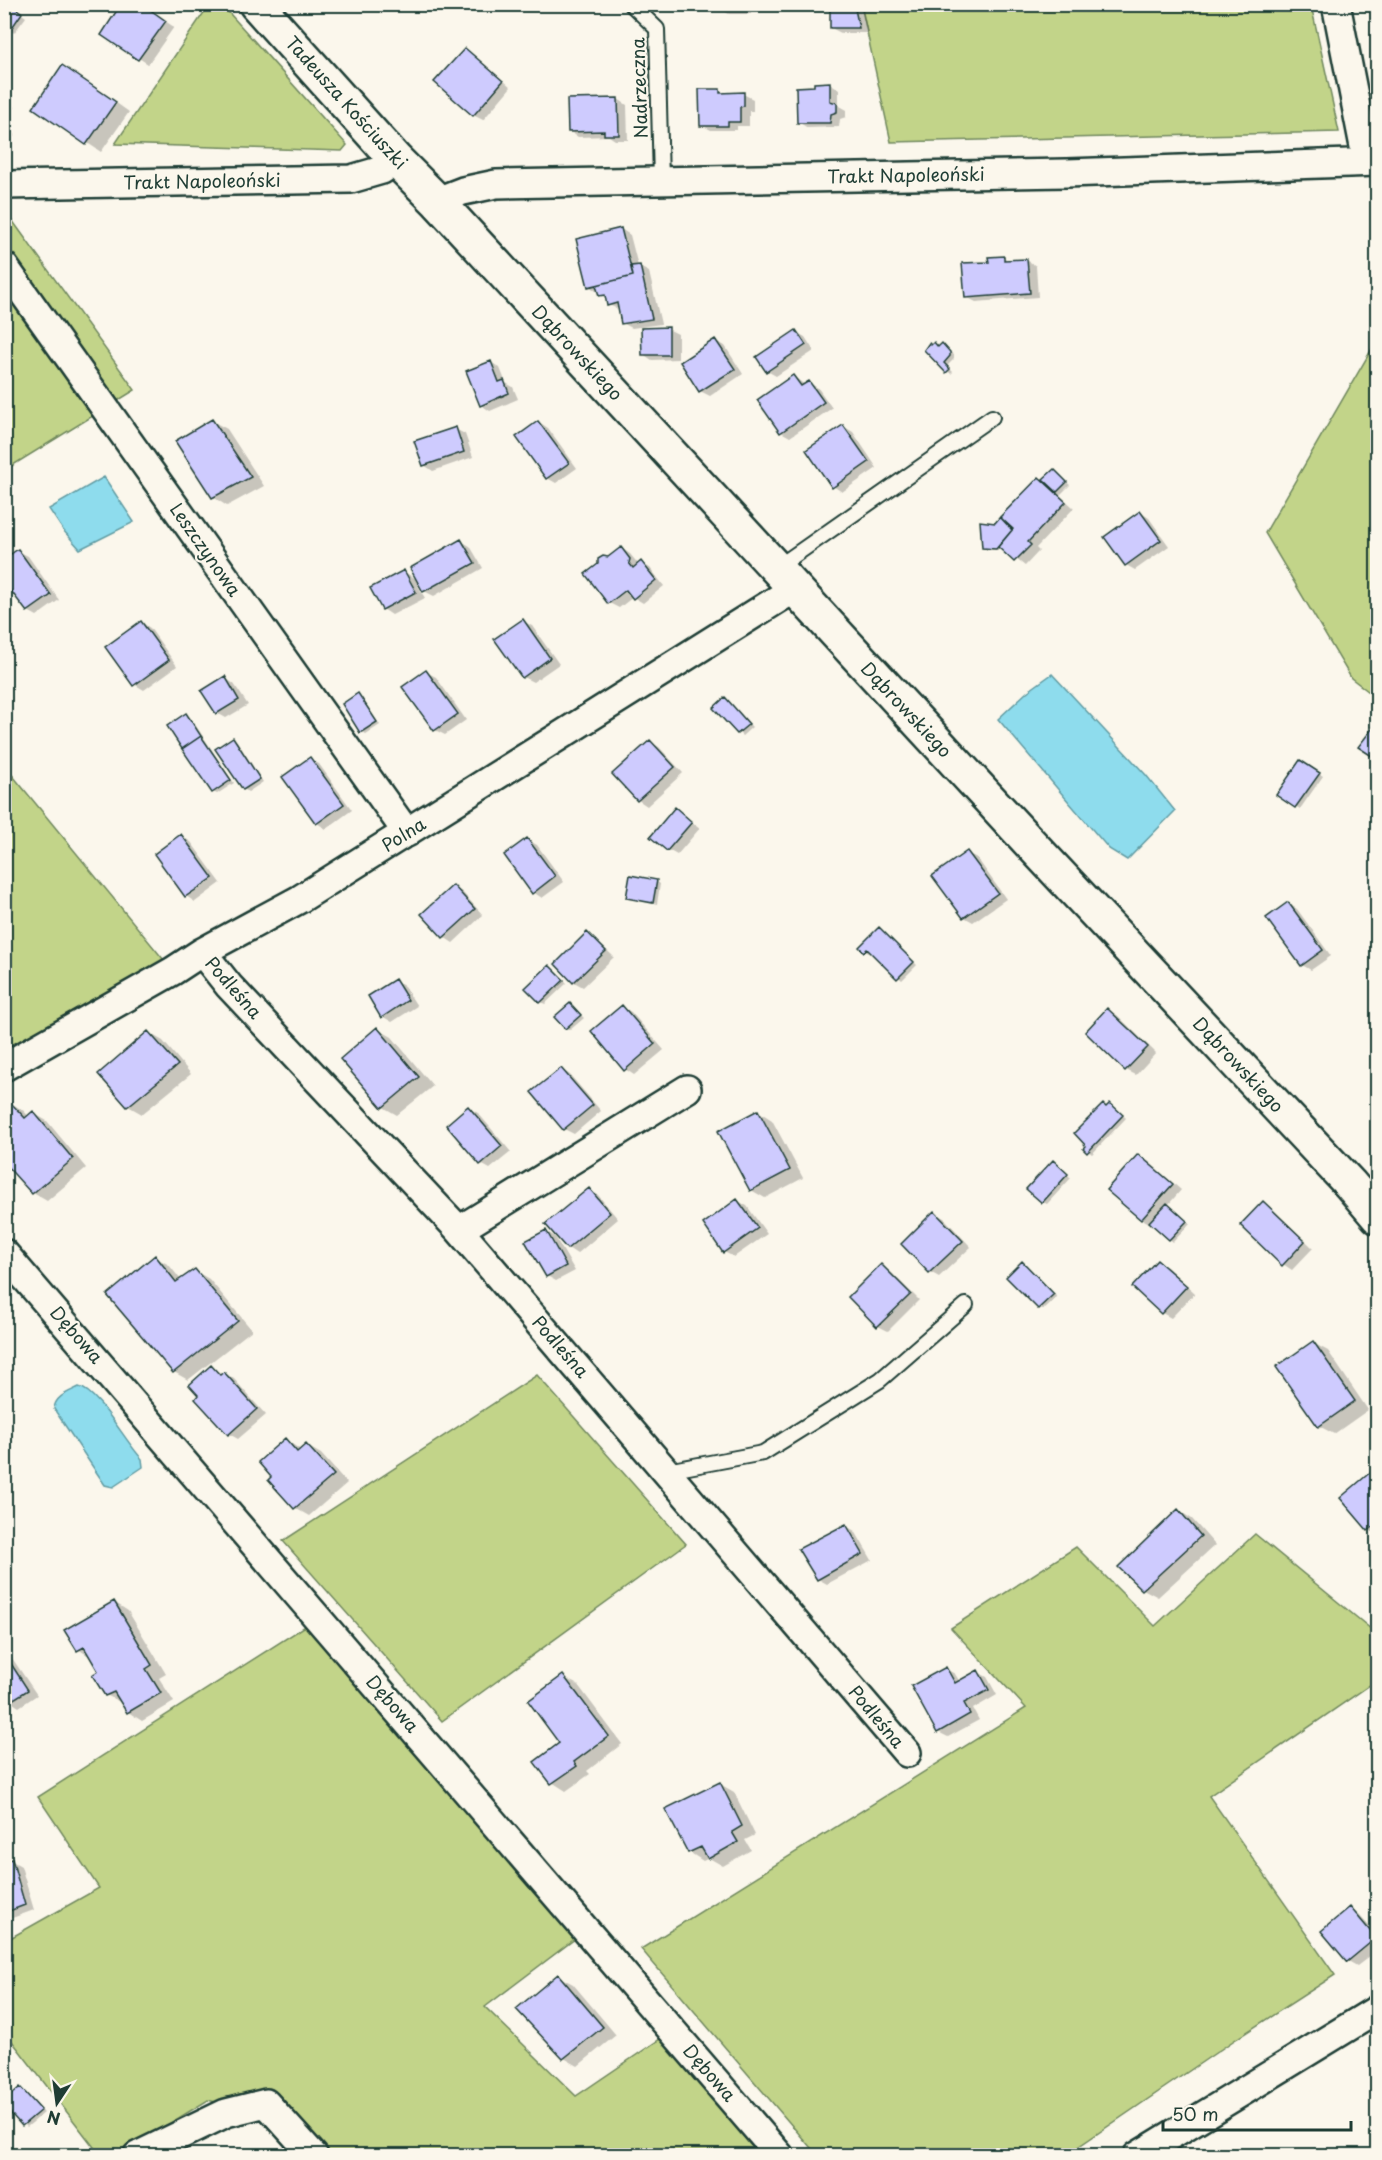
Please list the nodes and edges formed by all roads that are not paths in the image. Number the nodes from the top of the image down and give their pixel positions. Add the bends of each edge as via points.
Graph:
1 (256, 4) edge
2 (631, 4) edge
3 (1336, 4) edge
4 (396, 160) junction
5 (1372, 162) edge
6 (661, 180) junction
7 (4, 184) edge
8 (437, 201) junction
9 (4, 266) edge
10 (992, 417) dead end
11 (785, 579) junction
12 (406, 833) junction
13 (202, 952) junction
14 (4, 1067) edge
15 (687, 1089) dead end
16 (1377, 1217) edge
17 (459, 1230) junction
18 (4, 1252) edge
19 (966, 1305) dead end
20 (667, 1471) junction
21 (907, 1753) dead end
22 (1377, 2009) edge
23 (137, 2156) edge
24 (314, 2156) edge
25 (780, 2156) edge
26 (1137, 2156) edge

1 - 4 street, Tadeusza Kościuszki
2 - 6 lane, Nadrzeczna via 657,29
3 - 5 street
4 - 7 street, Trakt Napoleoński via 382,170 351,179
4 - 8 street, Tadeusza Kościuszki
5 - 6 street, Trakt Napoleoński via 1067,173
6 - 8 street, Trakt Napoleoński via 496,184
8 - 11 street, Dąbrowskiego
9 - 12 street, Leszczynowa
10 - 11 lane
11 - 12 street, Polna
11 - 16 street, Dąbrowskiego
12 - 13 street, Polna via 300,899
13 - 14 street, Polna
13 - 17 street, Podleśna via 229,986
15 - 17 street
17 - 20 street, Podleśna
18 - 25 street, Dębowa
19 - 20 lane via 880,1380 763,1453
20 - 21 street, Podleśna
22 - 26 street
23 - 24 street via 226,2113 266,2103

